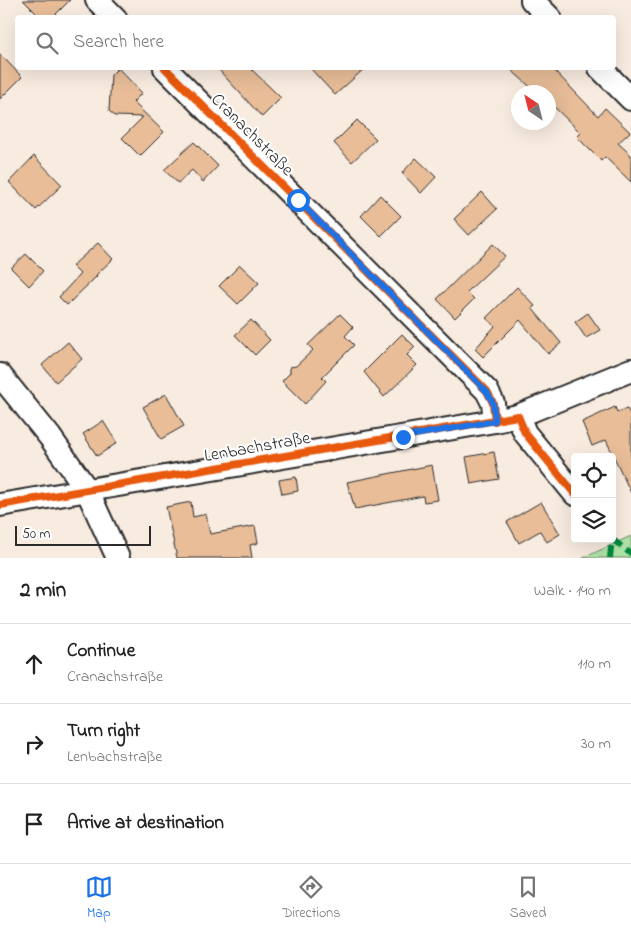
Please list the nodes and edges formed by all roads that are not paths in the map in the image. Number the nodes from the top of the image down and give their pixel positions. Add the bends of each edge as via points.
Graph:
1 (97, 0) edge
2 (532, 0) edge
3 (111, 15) edge
4 (547, 15) edge
5 (167, 70) edge
6 (602, 70) edge
7 (631, 99) edge
8 (631, 370) edge
9 (0, 375) edge
10 (518, 416) junction
11 (495, 421) junction
12 (571, 489) edge
13 (87, 490) junction
14 (0, 505) edge
15 (118, 558) edge

1 - 3 street
2 - 4 street
5 - 11 street, Cranachstraße via 487,392 493,403
6 - 7 street
8 - 10 street, Lenbachstraße
9 - 13 street
10 - 11 street, Lenbachstraße
10 - 12 street via 525,433
11 - 13 street, Lenbachstraße
13 - 14 street, Lenbachstraße
13 - 15 street

